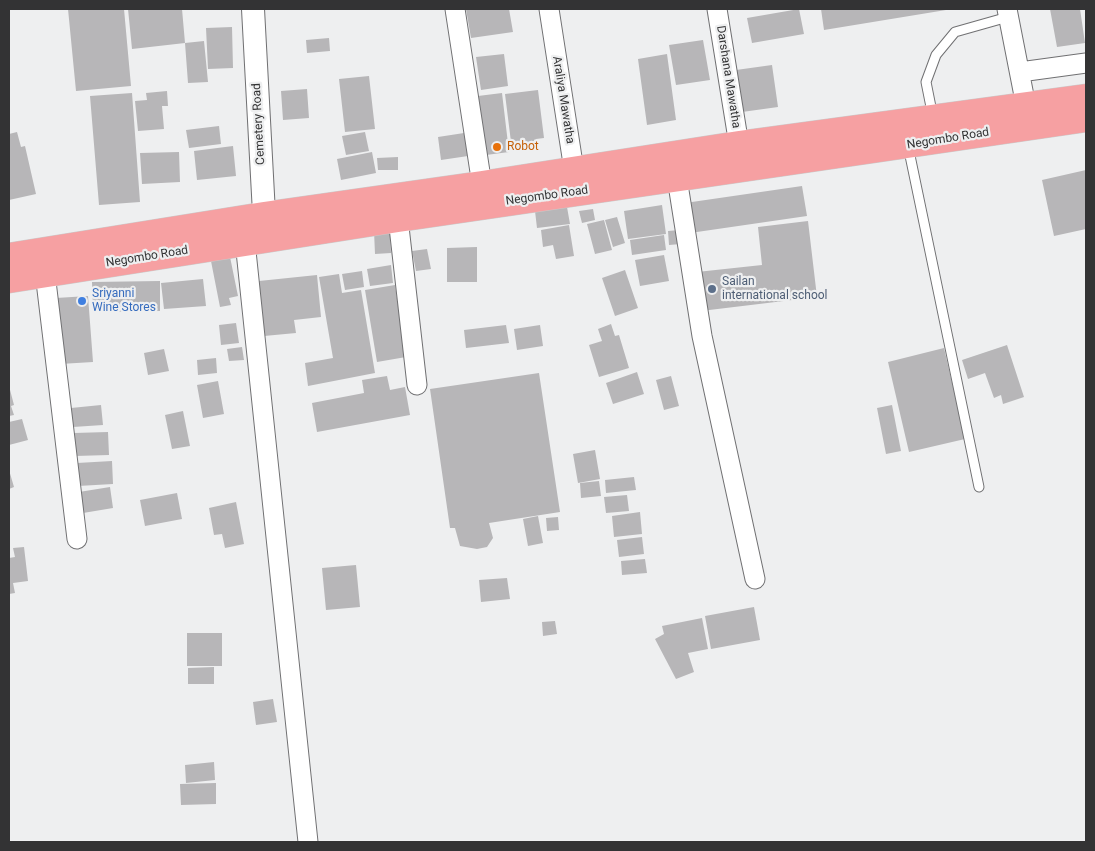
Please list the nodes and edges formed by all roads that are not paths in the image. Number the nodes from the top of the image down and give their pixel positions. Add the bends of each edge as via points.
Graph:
1 (253, 9) edge
2 (455, 9) edge
3 (549, 9) edge
4 (717, 9) edge
5 (1007, 13) edge
6 (1086, 63) edge
7 (1020, 72) junction
8 (1086, 98) edge
9 (1026, 106) junction
10 (934, 117) junction
11 (1086, 118) edge
12 (739, 145) junction
13 (908, 146) junction
14 (677, 178) junction
15 (576, 181) junction
16 (482, 185) junction
17 (398, 218) junction
18 (254, 229) junction
19 (9, 257) edge
20 (45, 273) junction
21 (9, 278) edge
22 (416, 384) dead end
23 (980, 487) dead end
24 (77, 539) dead end
25 (755, 579) dead end
26 (308, 842) edge

1 - 18 street, Cemetery Road
2 - 16 street
3 - 15 street, Araliya Mawatha
4 - 12 street, Darshana Mawatha
5 - 7 street
5 - 10 lane via 955,32 936,55 926,82
6 - 7 street
7 - 9 street
8 - 9 highway, Negombo Road
9 - 10 highway, Negombo Road
10 - 12 highway, Negombo Road
11 - 13 highway, Negombo Road
12 - 15 highway, Negombo Road
13 - 14 highway, Negombo Road
13 - 23 lane
14 - 15 highway, Negombo Road
14 - 25 street via 702,336
15 - 16 highway, Negombo Road
15 - 17 highway, Negombo Road
16 - 18 highway, Negombo Road
17 - 18 highway, Negombo Road
17 - 22 street
18 - 19 highway, Negombo Road
18 - 20 highway, Negombo Road
18 - 26 street
20 - 21 highway, Negombo Road
20 - 24 street

